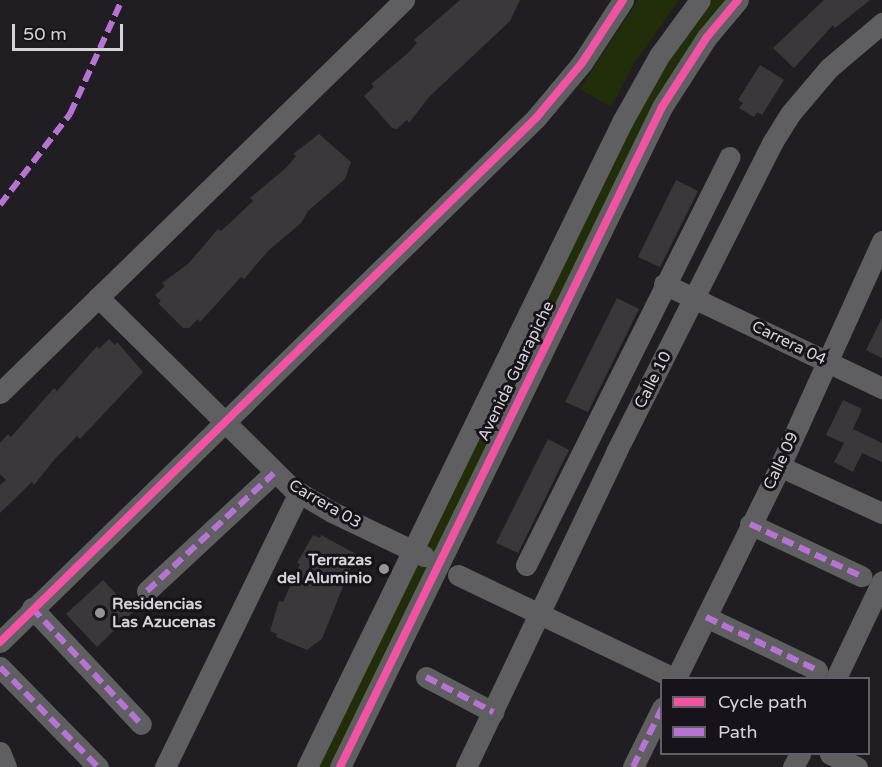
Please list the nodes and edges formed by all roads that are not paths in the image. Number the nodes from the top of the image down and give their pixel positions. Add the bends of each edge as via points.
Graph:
1 (404, 0) edge
2 (623, 0) edge
3 (700, 0) edge
4 (738, 0) edge
5 (882, 23) edge
6 (729, 157) dead end
7 (882, 241) edge
8 (664, 284) junction
9 (98, 297) junction
10 (695, 298) junction
11 (828, 361) junction
12 (882, 388) edge
13 (0, 393) edge
14 (226, 424) junction
15 (589, 438) junction
16 (616, 452) junction
17 (779, 466) junction
18 (274, 473) junction
19 (299, 492) junction
20 (882, 513) edge
21 (750, 524) junction
22 (413, 550) junction
23 (439, 562) junction
24 (526, 566) dead end
25 (458, 575) dead end
26 (861, 576) dead end
27 (882, 581) edge
28 (147, 591) dead end
29 (32, 608) junction
30 (540, 614) junction
31 (706, 617) junction
32 (2, 643) edge
33 (0, 667) edge
34 (826, 674) edge
35 (426, 677) dead end
36 (673, 677) edge
37 (676, 677) edge
38 (493, 712) junction
39 (660, 712) edge
40 (141, 724) dead end
41 (0, 752) edge
42 (834, 755) edge
43 (6, 767) edge
44 (98, 767) edge
45 (165, 767) edge
46 (307, 767) edge
47 (340, 767) edge
48 (466, 767) edge
49 (633, 767) edge
50 (857, 767) edge

1 - 9 street
2 - 14 street via 549,104
3 - 22 street, Avenida Guarapiche via 659,56 622,122
4 - 23 street, Avenida Guarapiche via 701,45 657,116
5 - 10 street, Calle 10 via 829,68 790,114
6 - 8 street
7 - 11 street, Calle 09
8 - 10 street, Carrera 04
8 - 15 street
9 - 13 street
9 - 14 street, Carrera 03
10 - 11 street, Carrera 04
10 - 16 street, Calle 10
11 - 12 street, Carrera 04
11 - 17 street, Calle 09
14 - 18 street, Carrera 03
14 - 29 street
15 - 16 street
15 - 24 street
16 - 30 street, Calle 10
17 - 20 street
17 - 21 street, Calle 09
18 - 19 street, Carrera 03
18 - 28 street
19 - 22 street, Carrera 03
19 - 45 street
21 - 26 street
21 - 31 street, Calle 09
22 - 23 street, Carrera 03
22 - 46 street, Avenida Guarapiche
23 - 47 street, Avenida Guarapiche
25 - 30 street
27 - 34 street
29 - 32 street
29 - 40 street
30 - 36 street
30 - 38 street, Calle 10
31 - 34 street
31 - 37 street, Calle 09
33 - 44 street
35 - 38 street
38 - 48 street, Calle 10
39 - 49 street
41 - 43 street
42 - 50 street

